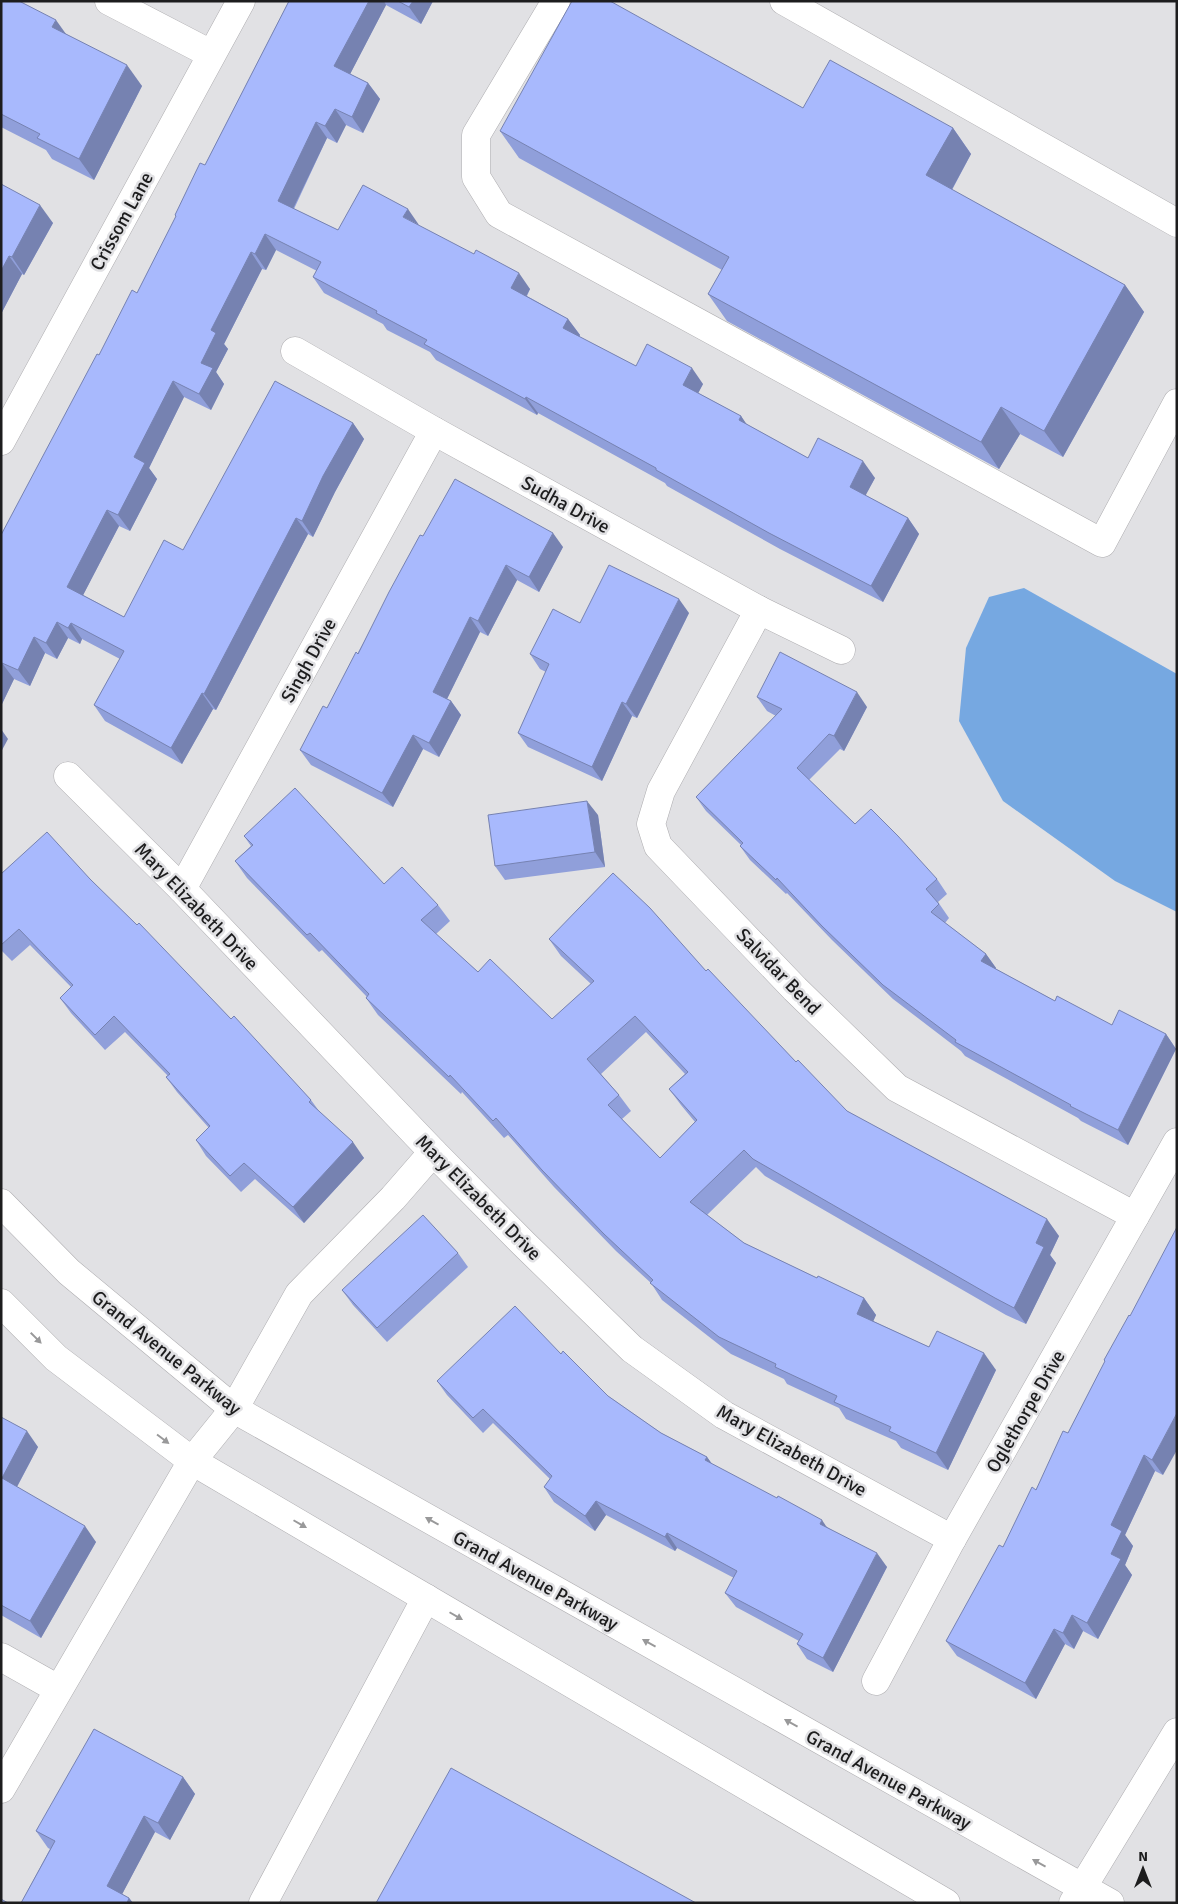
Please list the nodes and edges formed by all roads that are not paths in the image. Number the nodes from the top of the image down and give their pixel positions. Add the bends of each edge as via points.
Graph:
1 (109, 1) edge
2 (242, 1) edge
3 (556, 1) edge
4 (784, 1) edge
5 (211, 54) junction
6 (1177, 223) edge
7 (295, 351) dead end
8 (1177, 403) edge
9 (8, 414) edge
10 (434, 431) junction
11 (1, 441) edge
12 (759, 610) junction
13 (841, 650) dead end
14 (68, 776) dead end
15 (182, 889) junction
16 (1177, 1142) edge
17 (433, 1152) junction
18 (1, 1203) edge
19 (1136, 1216) junction
20 (1, 1303) edge
21 (234, 1409) junction
22 (192, 1461) junction
23 (952, 1539) junction
24 (426, 1598) junction
25 (1, 1657) edge
26 (876, 1681) dead end
27 (58, 1689) junction
28 (1177, 1732) edge
29 (1, 1789) edge
30 (1077, 1895) edge
31 (263, 1903) edge
32 (946, 1903) edge
33 (1110, 1903) edge

1 - 5 street
2 - 5 street, Crissom Lane
3 - 8 street via 476,135 476,178 499,214 1102,543
4 - 6 street
5 - 9 street, Crissom Lane
7 - 10 street, Sudha Drive
9 - 11 street, Crissom Lane
10 - 12 street, Sudha Drive
10 - 15 street, Singh Drive
12 - 13 street, Sudha Drive
12 - 19 street, Salvidar Bend via 661,791 651,824 658,846 794,989 897,1088
14 - 15 street, Mary Elizabeth Drive
15 - 17 street, Mary Elizabeth Drive
16 - 19 street, Oglethorpe Drive
17 - 21 street via 299,1294
17 - 23 street, Mary Elizabeth Drive via 632,1349 724,1415
18 - 21 street, Grand Avenue Parkway via 68,1272
19 - 23 street, Oglethorpe Drive
20 -> 22 street via 56,1358
21 - 22 street
30 -> 21 street, Grand Avenue Parkway
22 -> 24 street
22 - 27 street
23 - 26 street, Oglethorpe Drive
24 - 31 street
24 -> 32 street
25 - 27 street
27 - 29 street
28 - 30 street
30 - 33 street, Grand Avenue Parkway

